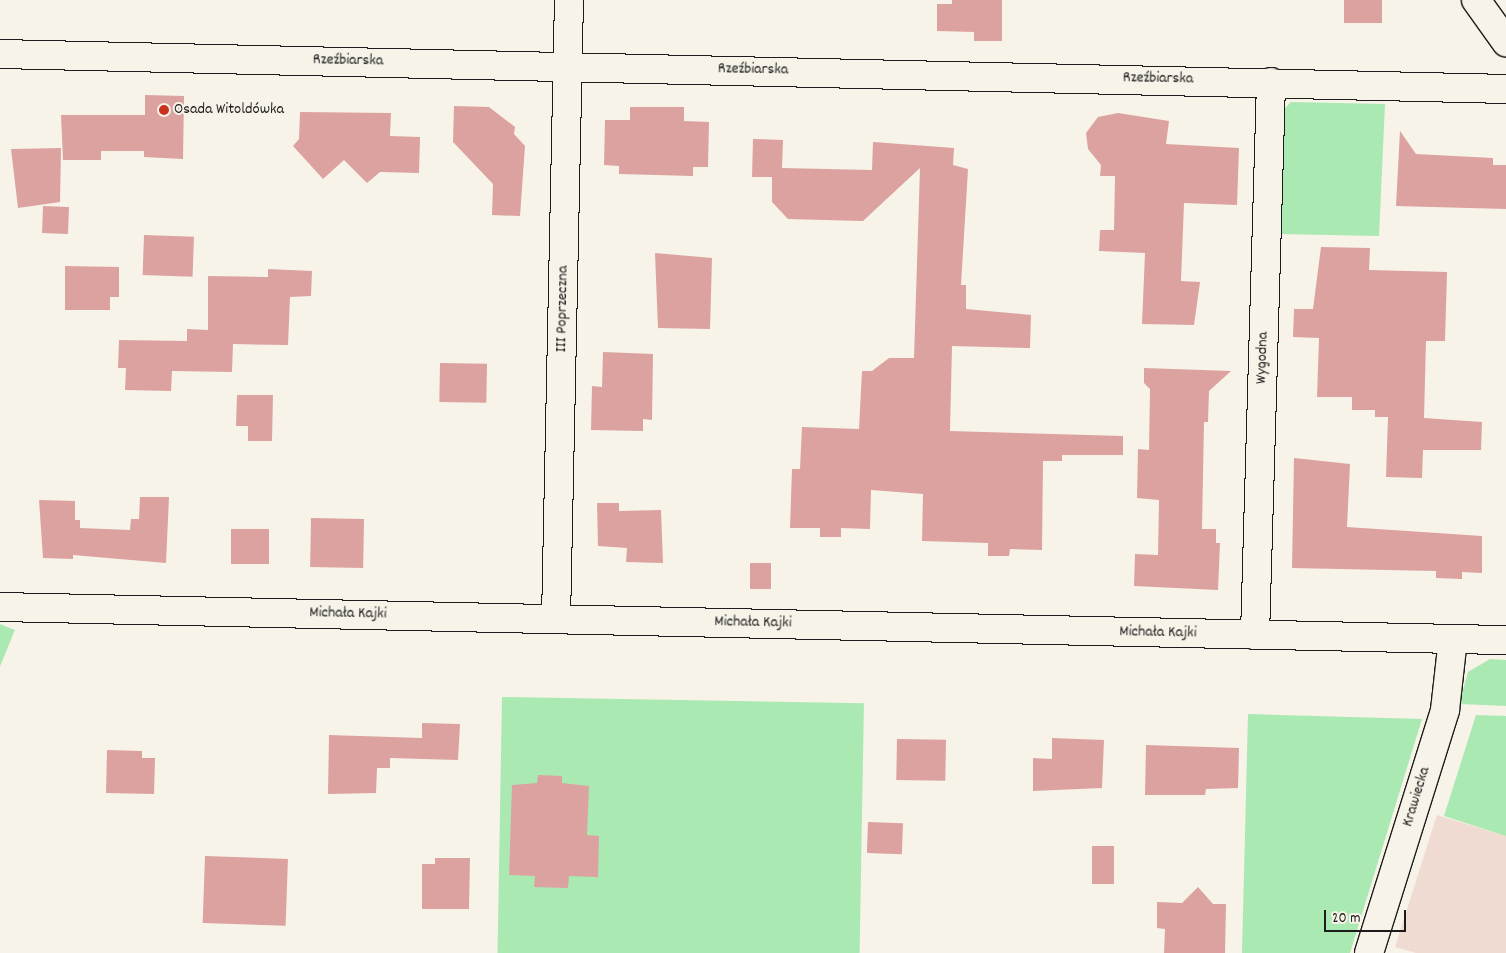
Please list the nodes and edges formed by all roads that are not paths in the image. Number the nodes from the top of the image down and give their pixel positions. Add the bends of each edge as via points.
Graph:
1 (569, 0) edge
2 (1476, 0) edge
3 (1506, 42) edge
4 (0, 54) edge
5 (566, 66) junction
6 (1270, 82) junction
7 (1506, 89) edge
8 (0, 607) edge
9 (556, 619) junction
10 (1255, 635) junction
11 (1453, 639) junction
12 (1506, 640) edge
13 (1370, 953) edge

1 - 5 street, III Poprzeczna
2 - 3 street
4 - 5 street, Rzeźbiarska
5 - 6 street, Rzeźbiarska
5 - 9 street, III Poprzeczna
6 - 7 street, Rzeźbiarska
6 - 10 street, Wygodna
8 - 9 street, Michała Kajki
9 - 10 street, Michała Kajki
10 - 11 street, Michała Kajki
11 - 12 street, Michała Kajki
11 - 13 street, Krawiecka via 1445,710

